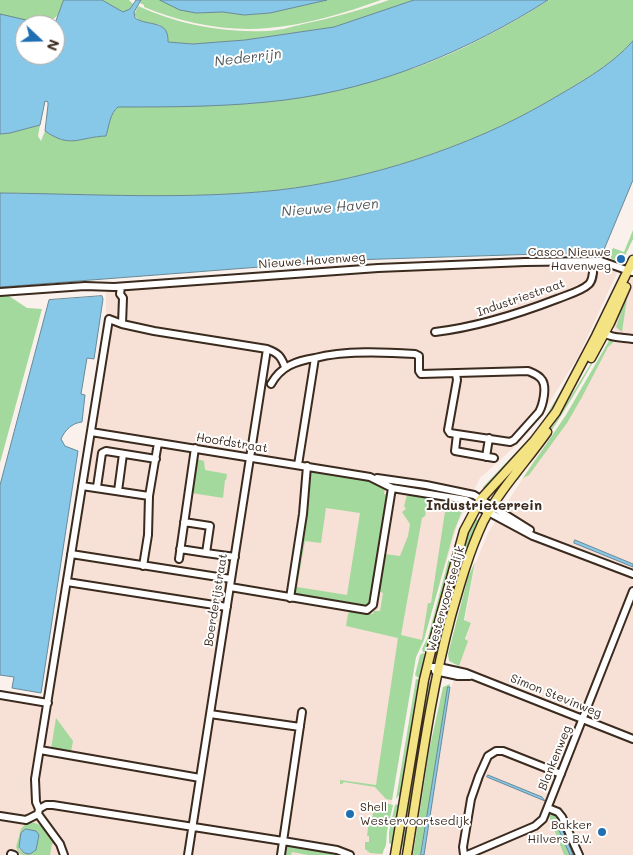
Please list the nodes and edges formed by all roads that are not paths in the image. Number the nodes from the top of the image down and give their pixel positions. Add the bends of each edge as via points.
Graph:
1 (633, 260) edge
2 (594, 262) junction
3 (630, 270) edge
4 (121, 287) junction
5 (0, 292) edge
6 (122, 324) junction
7 (604, 330) junction
8 (435, 332) dead end
9 (633, 338) edge
10 (267, 349) junction
11 (315, 358) junction
12 (285, 367) junction
13 (456, 374) junction
14 (271, 384) dead end
15 (91, 432) junction
16 (457, 434) junction
17 (489, 438) junction
18 (158, 443) junction
19 (195, 448) junction
20 (123, 454) junction
21 (486, 456) junction
22 (250, 458) junction
23 (494, 458) dead end
24 (156, 459) junction
25 (298, 464) junction
26 (307, 466) junction
27 (370, 477) junction
28 (82, 486) junction
29 (97, 487) junction
30 (392, 488) junction
31 (118, 491) junction
32 (437, 492) junction
33 (149, 496) junction
34 (478, 502) junction
35 (490, 510) junction
36 (184, 522) junction
37 (180, 548) junction
38 (206, 553) junction
39 (71, 554) junction
40 (235, 557) junction
41 (143, 566) junction
42 (177, 570) junction
43 (633, 574) edge
44 (231, 579) junction
45 (67, 582) junction
46 (230, 587) junction
47 (633, 591) edge
48 (290, 598) junction
49 (227, 607) junction
50 (427, 667) junction
51 (438, 670) junction
52 (471, 676) junction
53 (0, 695) edge
54 (48, 703) junction
55 (302, 712) dead end
56 (210, 714) junction
57 (583, 719) junction
58 (300, 727) junction
59 (633, 739) edge
60 (40, 750) junction
61 (561, 774) junction
62 (200, 778) junction
63 (548, 808) junction
64 (39, 811) junction
65 (0, 816) edge
66 (192, 826) junction
67 (283, 841) junction
68 (64, 855) edge
69 (188, 855) edge
70 (281, 855) edge
71 (350, 855) edge
72 (395, 855) edge
73 (407, 855) edge
74 (465, 855) edge
75 (579, 855) edge

1 - 3 main road, Westervoortsedijk
2 - 3 street, Nieuwe Havenweg
2 - 4 street, Nieuwe Havenweg via 378,268
2 - 8 street, Industriestraat via 589,284 568,295 494,321
3 - 7 main road, Westervoortsedijk
4 - 5 street, Nieuwe Havenweg via 79,286
4 - 6 street
6 - 10 street
6 - 15 street via 109,319
7 - 9 street
7 - 34 main road, Westervoortsedijk via 549,422
7 - 35 main road, Westervoortsedijk via 554,422
10 - 12 street via 277,352
10 - 22 street, Boerderijstraat
11 - 12 street
11 - 13 street via 369,353 415,354 419,356 419,373
11 - 25 street
12 - 14 street
13 - 16 street via 448,430
13 - 17 street via 528,371 541,378 544,384 539,412 514,440
15 - 18 street, Hoofdstraat
15 - 28 street
16 - 17 street
16 - 21 street via 455,451
17 - 21 street
18 - 19 street, Hoofdstraat
18 - 24 street
19 - 22 street, Hoofdstraat
19 - 36 street
20 - 24 street
20 - 29 street via 102,453
20 - 31 street
21 - 23 street
22 - 25 street, Hoofdstraat
22 - 40 street, Boerderijstraat
24 - 33 street
25 - 26 street, Hoofdstraat
26 - 27 street, Hoofdstraat
26 - 48 street
27 - 30 street, Hoofdstraat
27 - 32 street, Hoofdstraat via 420,484
28 - 29 street
28 - 39 street
29 - 31 street
30 - 32 street, Hoofdstraat via 423,494
30 - 48 street via 373,605 368,610
31 - 33 street
32 - 34 street
33 - 41 street
34 - 35 street
34 - 50 main road, Westervoortsedijk via 464,531
35 - 43 street via 556,544
35 - 51 main road, Westervoortsedijk via 460,583
36 - 37 street
36 - 38 street via 210,526
37 - 38 street
37 - 42 street
38 - 40 street
39 - 41 street
39 - 45 street
40 - 44 street, Boerderijstraat
41 - 42 street
42 - 44 street
44 - 46 street, Boerderijstraat
45 - 49 street
45 - 54 street
46 - 48 street
46 - 49 street, Boerderijstraat
47 - 57 street, Blankenweg
49 - 56 street, Boerderijstraat
50 - 51 street
50 - 72 main road, Westervoortsedijk
51 - 52 street, Simon Stevinweg
51 - 52 street, Simon Stevinweg
51 - 73 main road, Westervoortsedijk
52 - 57 street, Simon Stevinweg
53 - 54 street
54 - 60 street
55 - 58 street
56 - 58 street
56 - 62 street, Boerderijstraat
57 - 59 street, Simon Stevinweg
57 - 61 street, Blankenweg
58 - 67 street
60 - 62 street
60 - 64 street via 34,792
61 - 63 street, Blankenweg
61 - 74 street via 503,751 488,756 471,799 463,847
62 - 66 street, Boerderijstraat
63 - 74 street via 540,824
63 - 75 street, Blankenweg via 562,817
64 - 65 street via 26,820
64 - 66 street via 46,805 53,805
64 - 68 street
66 - 67 street
66 - 69 street, Boerderijstraat
67 - 70 street
67 - 71 street

